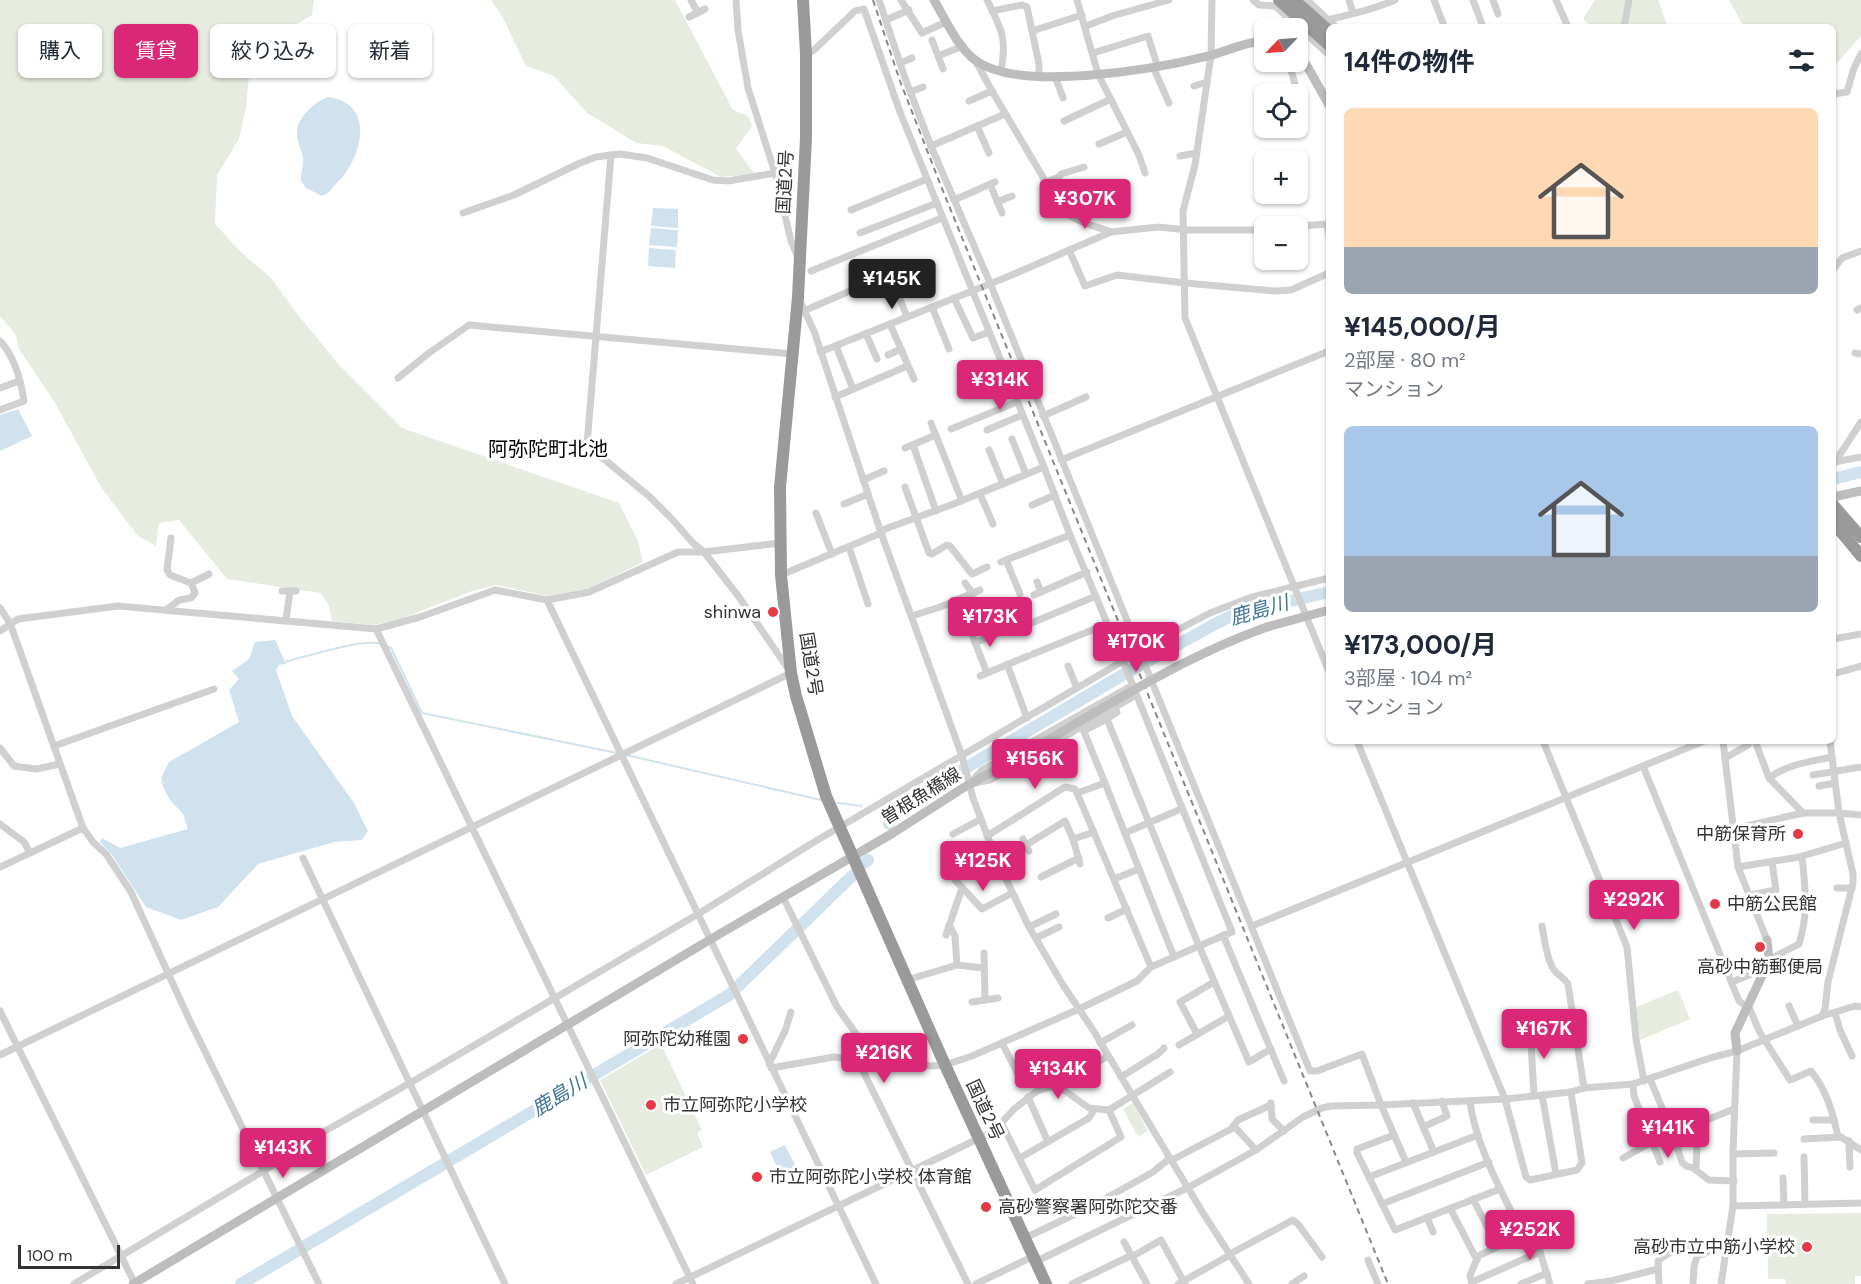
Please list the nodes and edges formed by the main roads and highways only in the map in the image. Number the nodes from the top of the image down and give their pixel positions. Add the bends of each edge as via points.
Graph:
1 (803, 0) edge
2 (1294, 0) edge
3 (1278, 2) edge
4 (1327, 24) edge
5 (1326, 42) edge
6 (1836, 508) edge
7 (1836, 526) edge
8 (1861, 537) edge
9 (1861, 556) edge
10 (1046, 1284) edge

1 - 10 highway, 国道2号 via 806,138 798,297 781,470 781,575 791,673 819,775 839,828
2 - 4 highway, bridge
3 - 5 highway, bridge
6 - 8 highway
7 - 9 highway

